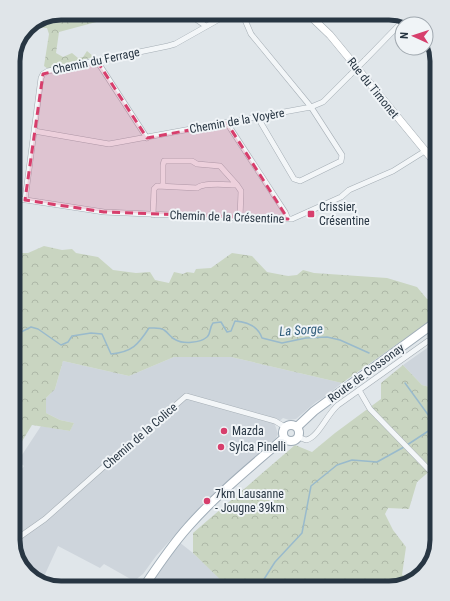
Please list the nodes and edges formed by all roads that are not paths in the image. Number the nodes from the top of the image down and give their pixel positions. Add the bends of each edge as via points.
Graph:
1 (197, 20) edge
2 (217, 20) edge
3 (246, 20) edge
4 (315, 20) edge
5 (319, 20) edge
6 (319, 23) junction
7 (206, 26) junction
8 (394, 30) edge
9 (97, 61) junction
10 (312, 107) junction
11 (260, 117) junction
12 (227, 123) junction
13 (34, 131) junction
14 (147, 138) junction
15 (425, 151) junction
16 (430, 157) edge
17 (238, 185) junction
18 (163, 186) junction
19 (20, 199) edge
20 (24, 200) junction
21 (153, 215) junction
22 (240, 218) junction
23 (288, 219) junction
24 (430, 326) edge
25 (430, 340) edge
26 (359, 390) junction
27 (285, 427) junction
28 (297, 427) junction
29 (298, 437) junction
30 (284, 438) junction
31 (430, 471) edge
32 (20, 537) edge
33 (148, 581) edge

1 - 7 street
2 - 7 street, Chemin du Ferrage
3 - 10 street via 257,43
4 - 6 main road, Rue du Timonet
5 - 6 street
6 - 15 main road, Rue du Timonet
7 - 9 street, Chemin du Ferrage via 168,46
8 - 10 street, Chemin de la Voyère, bridge via 323,102
9 - 13 street, Chemin du Ferrage via 44,74 41,78
9 - 14 street
10 - 11 street, Chemin de la Voyère
10 - 11 street via 343,158 300,182 294,179 261,123
11 - 12 street, Chemin de la Voyère
12 - 14 street, Chemin de la Voyère
12 - 23 street
13 - 14 street, Chemin de la Voyère via 108,144
13 - 20 street, Chemin du Ferrage
15 - 16 main road, Rue du Timonet
15 - 23 street, Chemin de la Crésentine via 393,171 349,190 341,197
17 - 18 street via 200,185 197,188
17 - 18 street via 220,166 197,164 192,161 164,161
17 - 22 street via 241,191
18 - 21 street via 154,189
19 - 20 street, Chemin de la Crésentine
20 - 21 street, Chemin de la Crésentine via 102,212
21 - 22 street, Chemin de la Crésentine
22 - 23 street, Chemin de la Crésentine
24 - 28 main road, Route de Cossonay via 318,408
25 - 26 street
26 - 29 street via 331,411 312,438 306,440
26 - 31 street via 370,409
27 - 28 main road
27 - 30 main road
27 - 32 street, Chemin de la Colice via 275,421 186,396 64,503
28 - 29 main road
29 - 30 main road via 291,441
30 - 33 main road via 195,518 168,550

